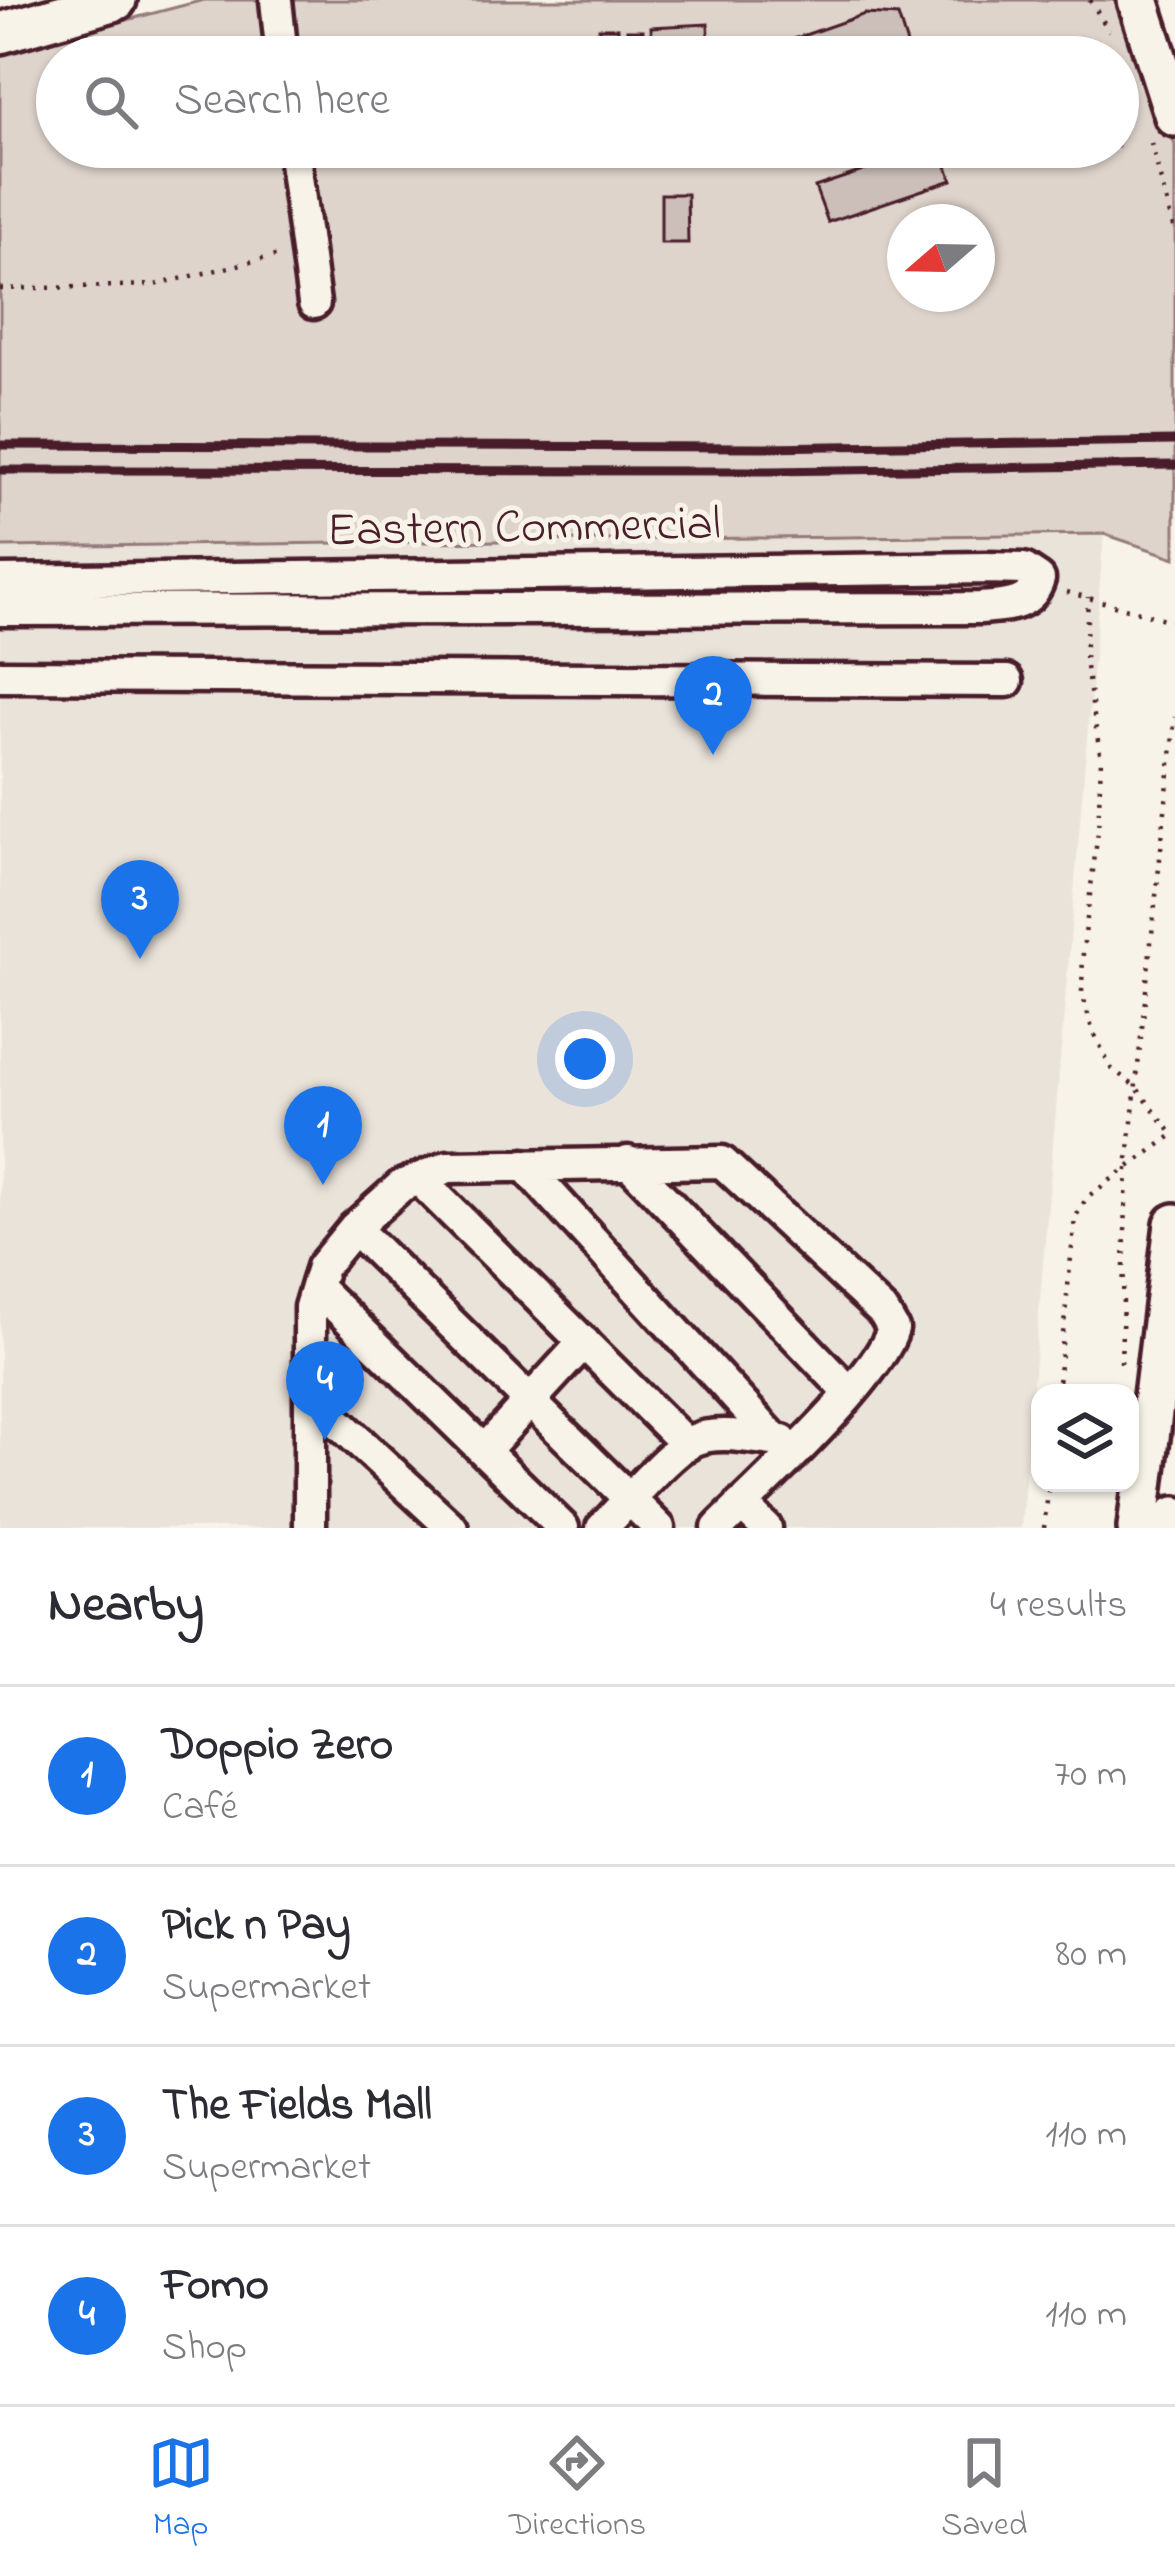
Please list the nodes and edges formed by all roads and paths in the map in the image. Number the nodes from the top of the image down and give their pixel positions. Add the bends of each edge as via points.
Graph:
1 (116, 0) edge
2 (277, 0) edge
3 (1138, 0) edge
4 (0, 33) edge
5 (280, 36) edge
6 (1175, 116) edge
7 (296, 168) edge
8 (307, 248) junction
9 (0, 289) edge
10 (314, 303) dead end
11 (0, 581) edge
12 (1039, 585) junction
13 (1088, 597) junction
14 (0, 610) edge
15 (1175, 622) edge
16 (0, 676) edge
17 (1007, 681) dead end
18 (1175, 717) edge
19 (1136, 1087) junction
20 (628, 1162) junction
21 (524, 1165) junction
22 (1127, 1169) junction
23 (418, 1179) junction
24 (1175, 1224) edge
25 (353, 1228) junction
26 (316, 1287) junction
27 (584, 1342) junction
28 (1121, 1371) dead end
29 (1059, 1384) edge
30 (850, 1393) junction
31 (310, 1396) junction
32 (531, 1399) junction
33 (788, 1442) junction
34 (688, 1445) junction
35 (484, 1451) junction
36 (1047, 1492) edge
37 (630, 1500) junction
38 (741, 1504) junction
39 (310, 1515) edge
40 (1175, 1517) edge
41 (340, 1528) edge
42 (452, 1528) edge
43 (563, 1528) edge
44 (602, 1528) edge
45 (659, 1528) edge
46 (718, 1528) edge
47 (766, 1528) edge
48 (1045, 1528) edge
49 (1138, 1528) edge
50 (1174, 1528) edge

1 - 4 main road
2 - 5 lane
3 - 6 main road
7 - 8 lane
8 - 9 path via 155,285
8 - 10 lane
11 - 12 lane, Eastern Commercial via 987,568 1031,571
12 - 13 path
12 - 14 lane via 1018,603 980,608
13 - 15 path
13 - 19 path via 1084,662 1101,759 1082,992 1101,1052
16 - 17 lane
18 - 19 path
19 - 22 path
19 - 22 path via 1173,1135
20 - 21 lane
20 - 30 lane
20 - 30 lane via 722,1162 884,1313 893,1329 889,1342
21 - 23 lane via 448,1167
21 - 33 lane
22 - 28 path
22 - 29 path via 1087,1197 1075,1218
23 - 25 lane
23 - 27 lane
24 - 49 main road
25 - 26 lane
25 - 32 lane
26 - 31 lane
26 - 35 lane
27 - 32 lane
27 - 34 lane
30 - 33 lane
31 - 39 lane
31 - 42 lane
32 - 35 lane
32 - 37 lane
33 - 34 lane via 722,1436
33 - 38 lane
34 - 37 lane
35 - 43 lane
36 - 48 path
37 - 44 lane
37 - 45 lane
38 - 46 lane
38 - 47 lane
39 - 41 lane
40 - 50 main road

